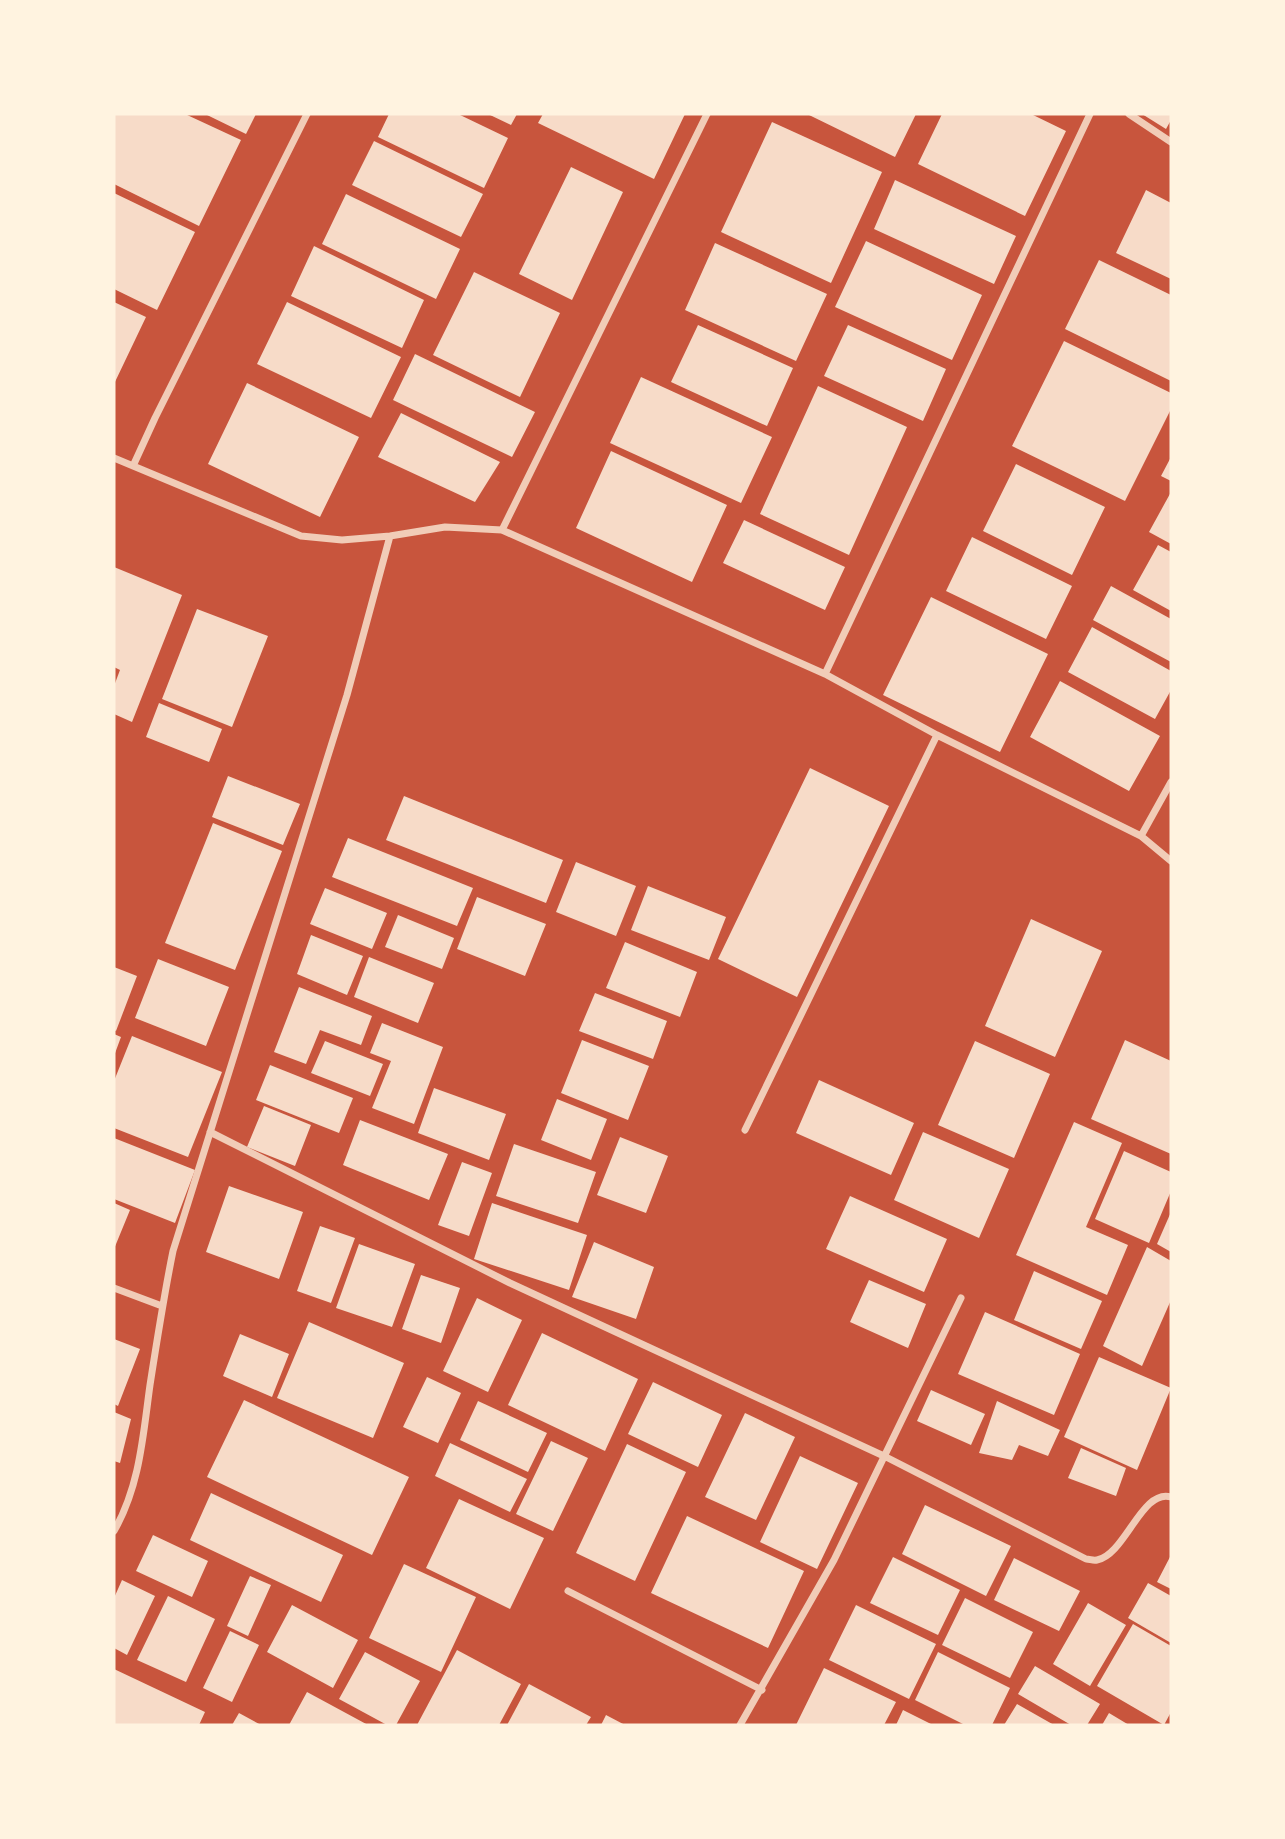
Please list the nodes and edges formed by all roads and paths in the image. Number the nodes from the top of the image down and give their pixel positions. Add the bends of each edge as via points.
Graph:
1 (307, 114) edge
2 (707, 114) edge
3 (1090, 114) edge
4 (1129, 114) edge
5 (1171, 142) edge
6 (114, 458) edge
7 (134, 466) junction
8 (502, 530) junction
9 (390, 536) junction
10 (825, 674) junction
11 (937, 735) junction
12 (1171, 782) edge
13 (1141, 836) junction
14 (1171, 861) edge
15 (745, 1130) dead end
16 (210, 1132) junction
17 (114, 1289) edge
18 (961, 1298) dead end
19 (162, 1306) junction
20 (886, 1457) junction
21 (1171, 1497) edge
22 (114, 1531) edge
23 (568, 1591) dead end
24 (762, 1689) junction
25 (740, 1725) edge

1 - 7 street
2 - 8 street
3 - 10 street
4 - 5 street
6 - 7 street
7 - 9 street via 301,536 342,540
8 - 9 street via 445,527
8 - 10 street
9 - 16 street via 347,695
10 - 11 street
11 - 13 street
11 - 15 street
12 - 13 street
13 - 14 street
16 - 19 street via 173,1251
16 - 20 street via 510,1283
17 - 19 street
18 - 20 street
19 - 22 street via 138,1471
20 - 21 street via 1086,1559 1097,1560 1112,1552 1154,1498
20 - 24 street via 835,1560
23 - 24 street
24 - 25 street

